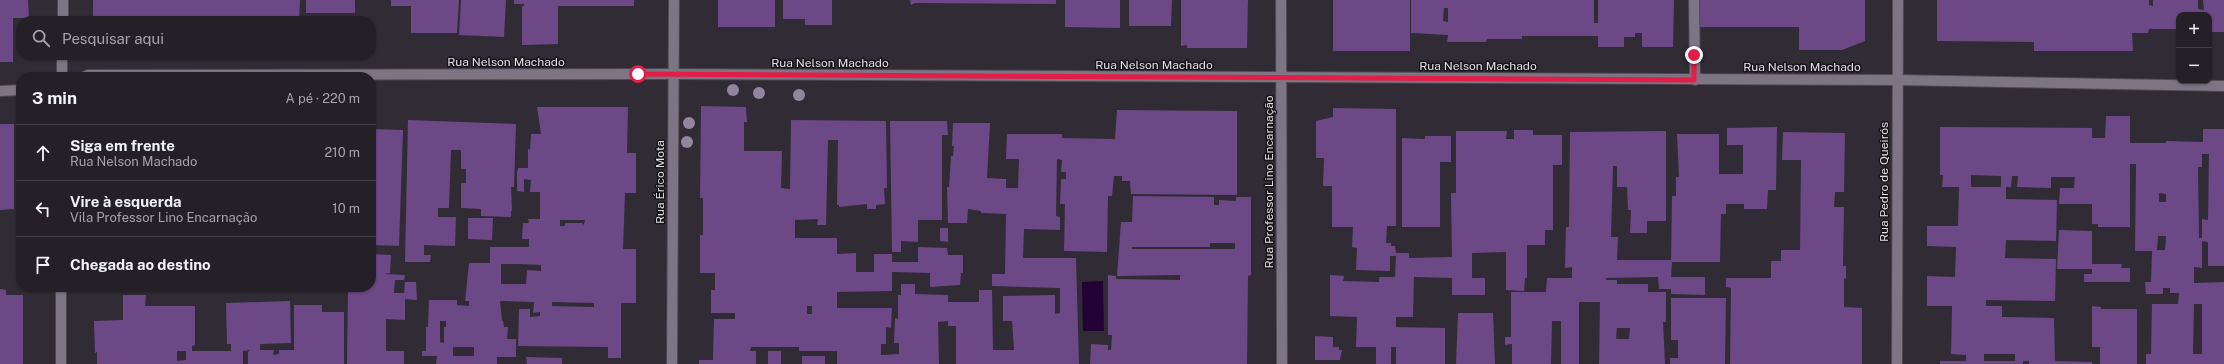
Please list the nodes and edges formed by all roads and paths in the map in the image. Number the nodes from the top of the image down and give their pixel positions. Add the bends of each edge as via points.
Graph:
1 (63, 0) edge
2 (674, 0) edge
3 (1281, 0) edge
4 (1694, 0) edge
5 (1898, 0) edge
6 (63, 16) edge
7 (62, 60) edge
8 (62, 72) edge
9 (674, 74) junction
10 (376, 75) edge
11 (1282, 78) junction
12 (1694, 80) junction
13 (1897, 80) junction
14 (2224, 86) edge
15 (0, 90) edge
16 (16, 90) edge
17 (61, 292) edge
18 (61, 364) edge
19 (672, 364) edge
20 (1282, 364) edge
21 (1897, 364) edge

1 - 6 street
2 - 9 street, Rua Érico Mota
3 - 11 street, Rua Professor Lino Encarnação
4 - 12 street
5 - 13 street, Rua Pedro de Queirós
7 - 8 street
9 - 10 street, Rua Nelson Machado
9 - 11 street, Rua Nelson Machado
9 - 19 street, Rua Érico Mota
11 - 12 street, Rua Nelson Machado
11 - 20 street, Rua Professor Lino Encarnação
12 - 13 street, Rua Nelson Machado
13 - 14 street, Rua Nelson Machado
13 - 21 street, Rua Pedro de Queirós
15 - 16 street
17 - 18 street

